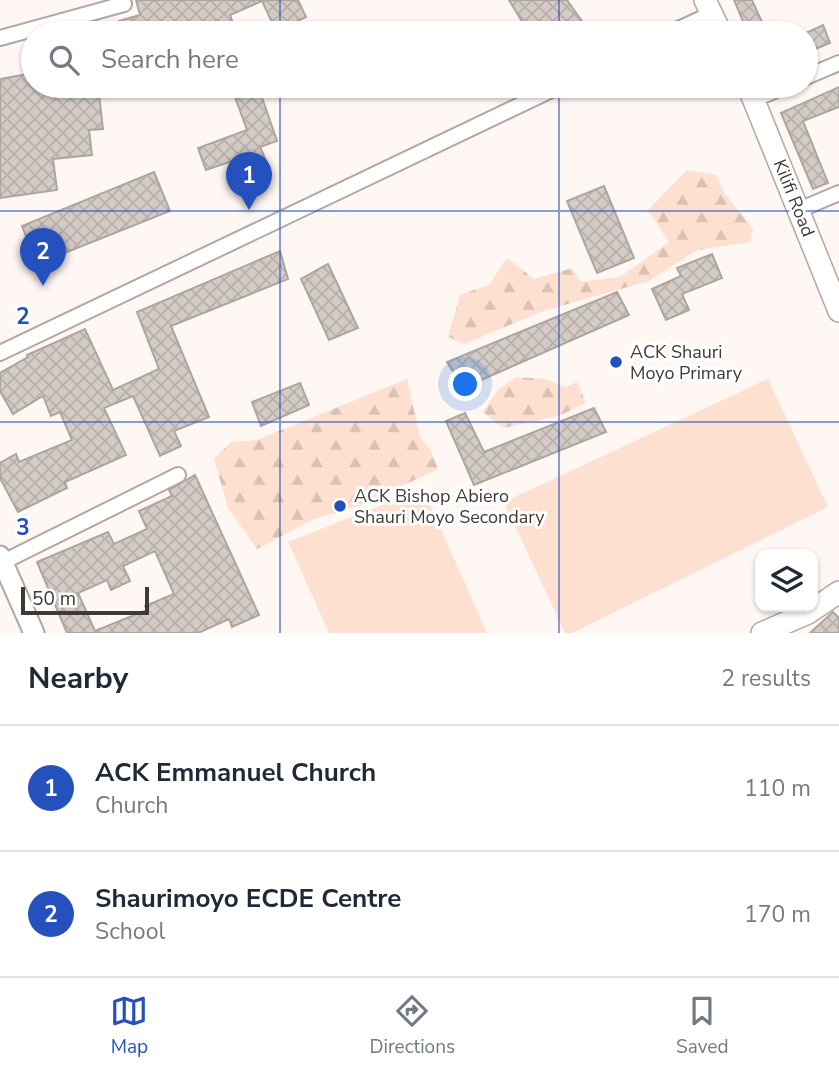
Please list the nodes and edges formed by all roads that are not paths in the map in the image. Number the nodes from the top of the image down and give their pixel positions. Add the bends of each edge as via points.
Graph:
1 (124, 4) dead end
2 (708, 7) edge
3 (60, 21) edge
4 (688, 21) edge
5 (21, 31) edge
6 (0, 37) edge
7 (839, 63) edge
8 (818, 72) edge
9 (535, 98) edge
10 (753, 98) edge
11 (839, 193) edge
12 (799, 210) junction
13 (839, 311) edge
14 (0, 353) edge
15 (178, 475) dead end
16 (1, 559) edge
17 (839, 592) edge
18 (34, 633) edge
19 (762, 633) edge

1 - 3 street
2 - 4 street
5 - 6 street
7 - 8 street
9 - 14 street
10 - 12 main road, Kilifi Road
11 - 12 street
12 - 13 main road, Kilifi Road
15 - 16 street
16 - 18 street
17 - 19 main road via 808,613

